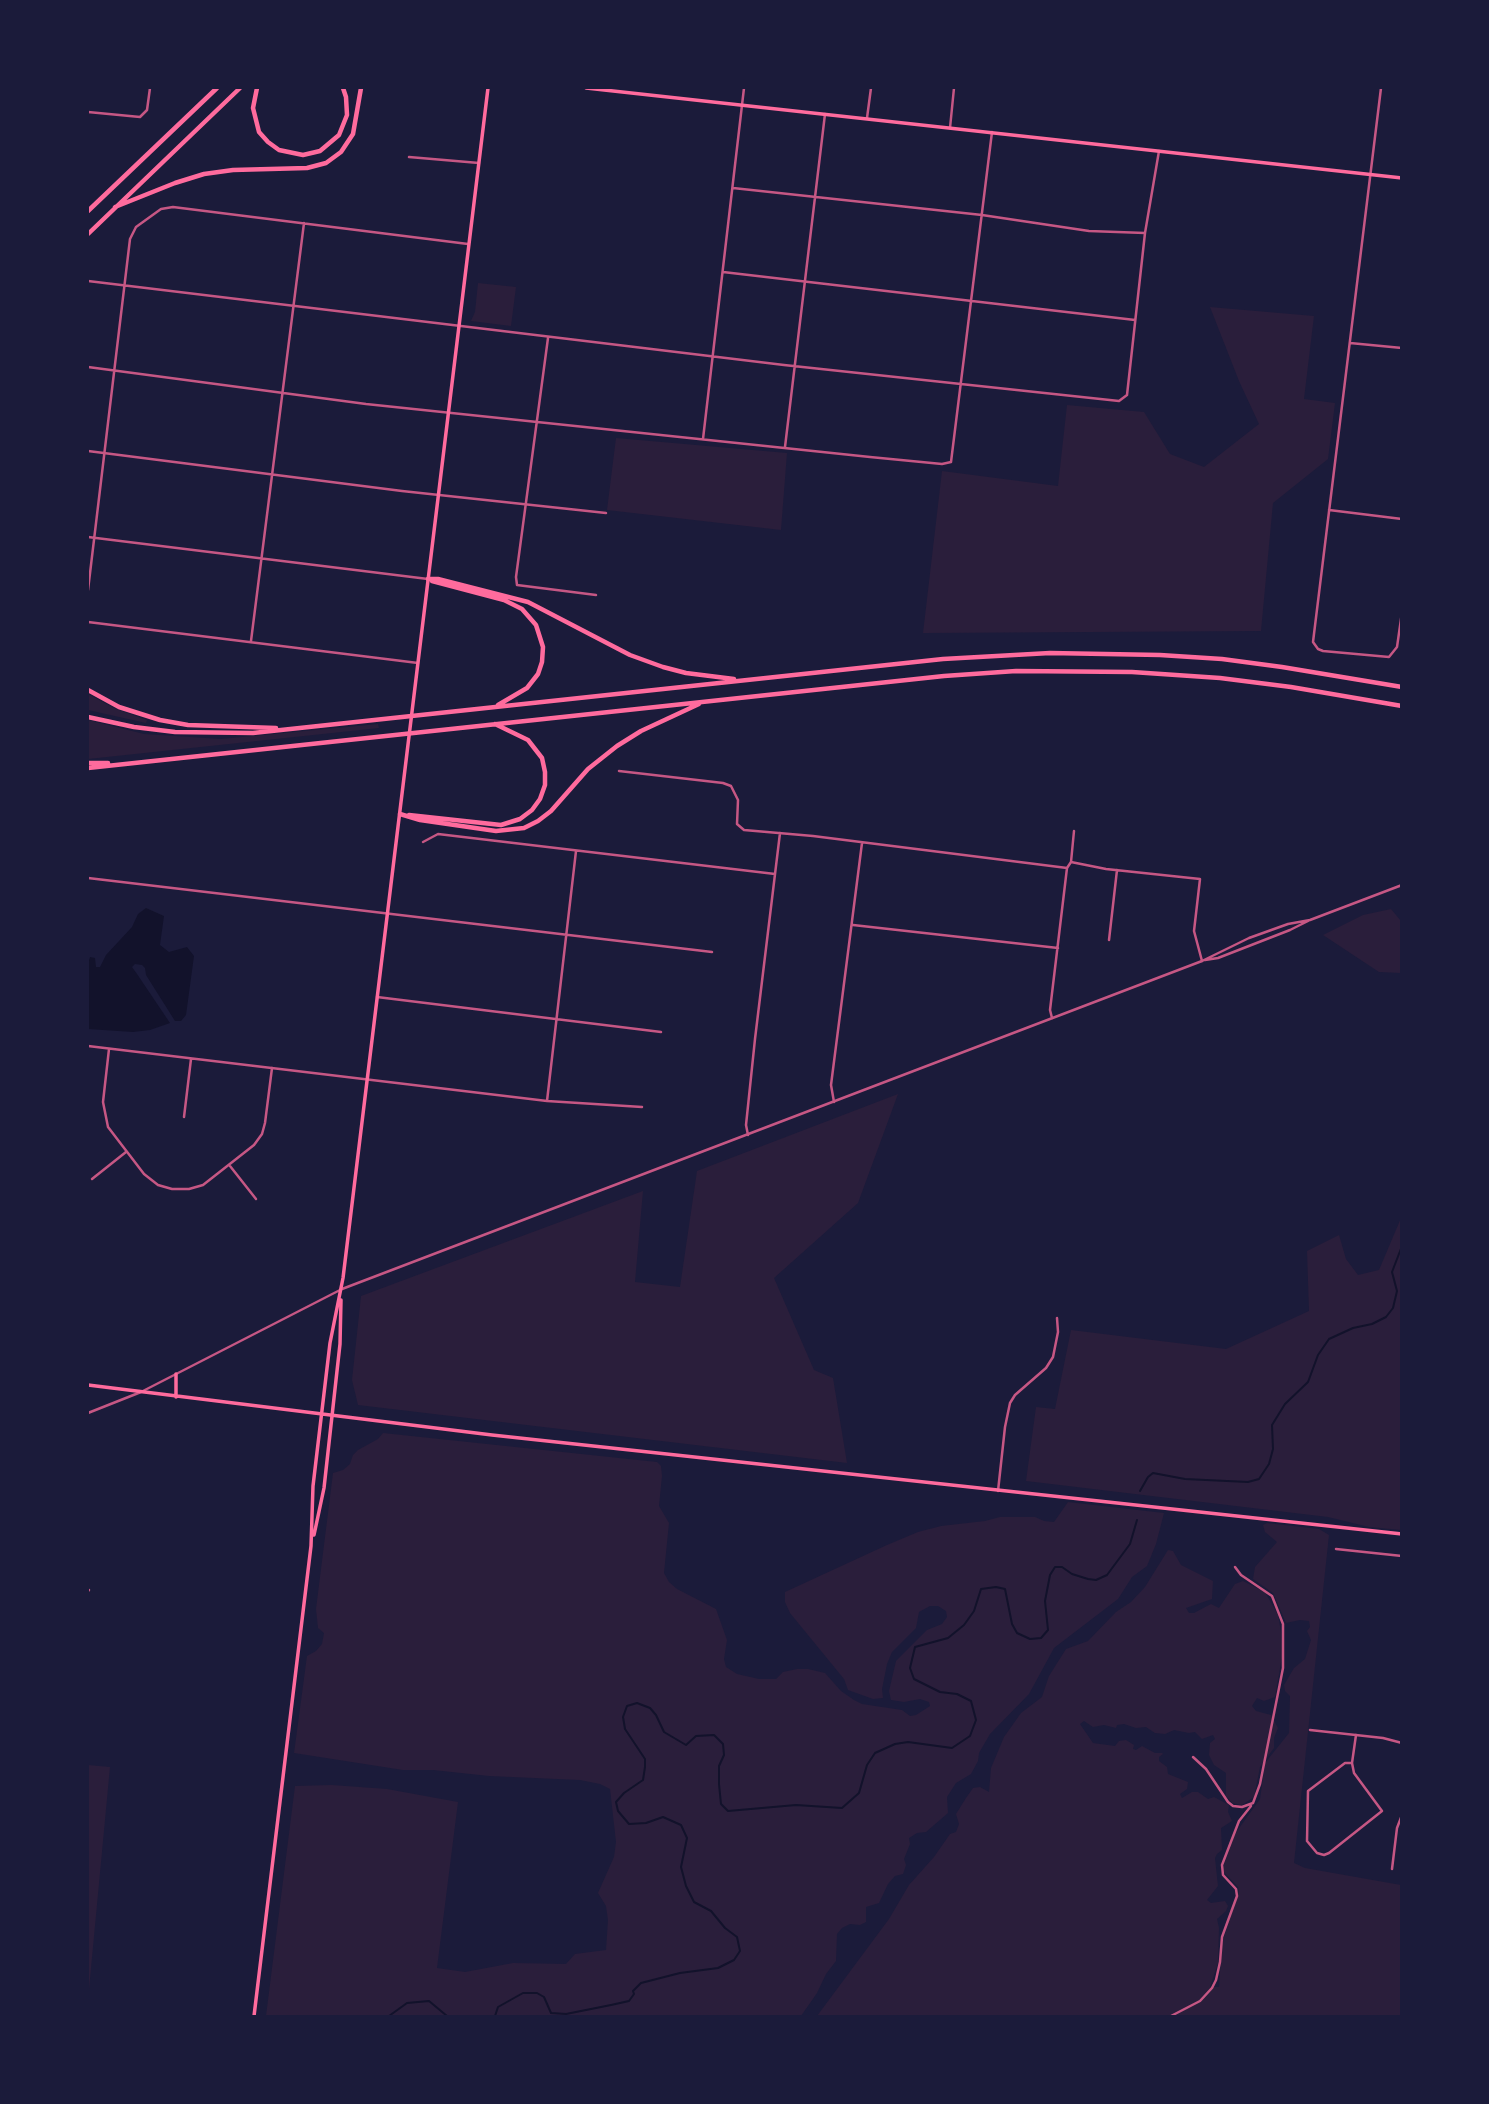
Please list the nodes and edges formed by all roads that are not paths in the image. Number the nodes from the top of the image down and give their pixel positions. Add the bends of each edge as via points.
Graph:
1 (150, 88) edge
2 (217, 88) edge
3 (240, 88) edge
4 (257, 88) edge
5 (343, 88) edge
6 (361, 88) edge
7 (488, 88) edge
8 (586, 88) edge
9 (744, 88) edge
10 (870, 88) edge
11 (954, 88) edge
12 (1381, 88) edge
13 (743, 105) junction
14 (88, 112) edge
15 (825, 114) junction
16 (867, 118) junction
17 (950, 128) junction
18 (992, 132) junction
19 (1159, 151) junction
20 (410, 157) dead end
21 (479, 163) junction
22 (1370, 175) junction
23 (1402, 178) edge
24 (733, 188) junction
25 (815, 198) junction
26 (115, 207) junction
27 (88, 211) edge
28 (982, 215) junction
29 (304, 223) junction
30 (1145, 233) junction
31 (88, 234) edge
32 (470, 244) junction
33 (723, 272) junction
34 (88, 281) edge
35 (805, 281) junction
36 (126, 286) junction
37 (972, 300) junction
38 (293, 306) junction
39 (1135, 320) junction
40 (459, 327) junction
41 (548, 337) junction
42 (1350, 343) junction
43 (1402, 348) edge
44 (714, 356) junction
45 (794, 366) junction
46 (88, 367) edge
47 (115, 370) junction
48 (962, 384) junction
49 (282, 392) junction
50 (449, 411) junction
51 (537, 421) junction
52 (703, 439) junction
53 (785, 447) junction
54 (88, 451) edge
55 (103, 453) junction
56 (272, 475) junction
57 (439, 495) junction
58 (525, 504) junction
59 (1329, 510) junction
60 (606, 513) dead end
61 (1402, 519) edge
62 (88, 537) edge
63 (94, 537) junction
64 (261, 559) junction
65 (428, 579) junction
66 (88, 590) edge
67 (596, 595) dead end
68 (1402, 612) edge
69 (88, 622) edge
70 (251, 641) junction
71 (418, 663) junction
72 (746, 680) junction
73 (1402, 687) edge
74 (88, 690) edge
75 (703, 703) junction
76 (494, 707) junction
77 (1402, 707) edge
78 (88, 716) edge
79 (494, 724) junction
80 (293, 729) junction
81 (137, 763) junction
82 (88, 767) edge
83 (620, 771) dead end
84 (400, 814) junction
85 (1074, 831) dead end
86 (779, 833) junction
87 (423, 842) dead end
88 (862, 843) junction
89 (576, 851) junction
90 (1071, 862) junction
91 (1067, 867) junction
92 (1116, 870) junction
93 (775, 874) junction
94 (88, 878) edge
95 (1402, 885) edge
96 (387, 914) junction
97 (1310, 920) junction
98 (851, 925) junction
99 (567, 936) junction
100 (1109, 940) dead end
101 (1058, 948) junction
102 (712, 952) dead end
103 (1202, 961) junction
104 (377, 997) junction
105 (557, 1018) junction
106 (1052, 1018) junction
107 (661, 1031) dead end
108 (88, 1046) edge
109 (109, 1049) junction
110 (191, 1059) junction
111 (272, 1069) junction
112 (367, 1079) junction
113 (547, 1101) junction
114 (834, 1101) junction
115 (642, 1107) dead end
116 (184, 1117) dead end
117 (748, 1135) junction
118 (126, 1152) junction
119 (230, 1166) junction
120 (92, 1179) dead end
121 (257, 1199) dead end
122 (342, 1289) junction
123 (1057, 1318) dead end
124 (176, 1374) junction
125 (88, 1385) edge
126 (141, 1392) junction
127 (176, 1396) junction
128 (88, 1413) edge
129 (321, 1415) junction
130 (332, 1416) junction
131 (998, 1491) junction
132 (1402, 1534) edge
133 (311, 1546) junction
134 (1336, 1549) dead end
135 (1402, 1556) edge
136 (1236, 1567) dead end
137 (1310, 1730) dead end
138 (1356, 1735) junction
139 (1402, 1743) edge
140 (1193, 1757) dead end
141 (1352, 1763) junction
142 (1253, 1803) junction
143 (1401, 1817) edge
144 (1392, 1869) dead end
145 (254, 2017) edge
146 (1171, 2017) edge

1 - 14 street via 143,116
2 - 27 highway
3 - 26 highway
4 - 5 highway via 253,108 259,132 279,150 303,155 325,148 339,135 347,115
6 - 26 highway via 353,134 326,163 204,174
7 - 21 main road
8 - 13 main road
9 - 13 street
10 - 16 street
11 - 17 street
12 - 22 street
13 - 15 main road
13 - 24 street
15 - 16 main road
15 - 25 street
16 - 17 main road
17 - 18 main road
18 - 19 main road
18 - 28 street
19 - 22 main road
19 - 30 street
20 - 21 street
21 - 32 main road
22 - 23 main road
22 - 42 street
24 - 25 street
24 - 33 street
25 - 28 street
25 - 35 street
26 - 31 highway
28 - 30 street via 1089,231
28 - 37 street
29 - 32 street
29 - 36 street via 161,209 133,232
29 - 38 street
30 - 39 street
32 - 40 main road
33 - 35 street
33 - 44 street
34 - 36 street
35 - 37 street
35 - 45 street
36 - 38 street
36 - 47 street
37 - 39 street
37 - 48 street
38 - 40 street
38 - 49 street
39 - 48 street via 1124,400
40 - 41 street
40 - 50 main road
41 - 44 street
41 - 51 street
42 - 43 street
42 - 59 street
44 - 45 street
44 - 52 street
45 - 48 street
45 - 53 street
46 - 47 street
47 - 49 street
47 - 55 street
48 - 53 street via 951,463
49 - 50 street
49 - 56 street
50 - 51 street
50 - 57 main road
51 - 52 street
51 - 58 street
52 - 53 street
54 - 55 street
55 - 56 street
55 - 63 street
56 - 57 street
56 - 64 street
57 - 58 street
57 - 65 main road
58 - 60 street
58 - 67 street via 517,585
59 - 61 street
59 - 68 street via 1315,645 1323,651 1393,655
62 - 63 street
63 - 64 street
63 - 66 street
64 - 65 street
64 - 70 street
65 - 71 main road
65 - 72 highway via 528,602 663,667
65 - 76 highway via 504,600 523,609 536,625 543,652 538,674 522,692
69 - 70 street
70 - 71 street
71 - 84 main road
72 - 73 highway via 1050,653 1222,659
72 - 76 highway
74 - 80 highway via 132,712 173,723
75 - 77 highway via 944,676 1095,671 1244,681
75 - 79 highway
75 - 84 highway via 641,730 617,746 588,769 551,811 524,828 496,831
76 - 80 highway
78 - 80 highway via 175,732
79 - 81 highway
79 - 84 highway via 528,740 541,758 545,785 532,810 520,820 501,825
81 - 82 highway
81 - 82 highway
83 - 86 street via 731,786 737,795 739,827
84 - 96 main road
85 - 90 street
86 - 88 street
86 - 93 street
87 - 89 street via 438,834
88 - 91 street
88 - 98 street
89 - 93 street
89 - 99 street
90 - 91 street
90 - 92 street
91 - 101 street
92 - 100 street
92 - 103 street via 1200,879 1194,926
93 - 117 street
94 - 96 street
95 - 97 street
96 - 99 street
96 - 104 main road
97 - 103 street
97 - 103 street via 1242,940
98 - 101 street
98 - 114 street via 831,1085
99 - 102 street
99 - 105 street
101 - 106 street
103 - 106 street
104 - 105 street
104 - 112 main road
105 - 107 street
105 - 113 street
106 - 114 street
108 - 109 street
109 - 110 street
109 - 118 street via 104,1113
110 - 111 street
110 - 116 street
111 - 112 street
111 - 119 street via 262,1133
112 - 113 street
112 - 122 main road
113 - 115 street
114 - 117 street
117 - 122 street
118 - 119 street via 149,1179 172,1189 203,1185
118 - 120 street
119 - 121 street
122 - 124 street
122 - 129 main road
122 - 130 main road
123 - 131 street via 1053,1357 1010,1403
124 - 126 street
124 - 127 main road
125 - 126 main road
126 - 127 main road
126 - 128 street
127 - 129 main road
129 - 130 main road
129 - 133 main road
130 - 131 main road
130 - 133 main road via 324,1488
131 - 132 main road
133 - 145 main road
134 - 135 street
136 - 142 street via 1272,1596 1283,1624 1283,1668
137 - 138 street
138 - 139 street
138 - 141 street
140 - 142 street via 1233,1806
141 - 141 street via 1345,1763 1308,1791 1307,1841 1317,1853 1329,1853 1382,1811 1354,1773
142 - 146 street via 1240,1821 1222,1865 1237,1896 1224,1928 1216,1980 1200,2001
143 - 144 street

